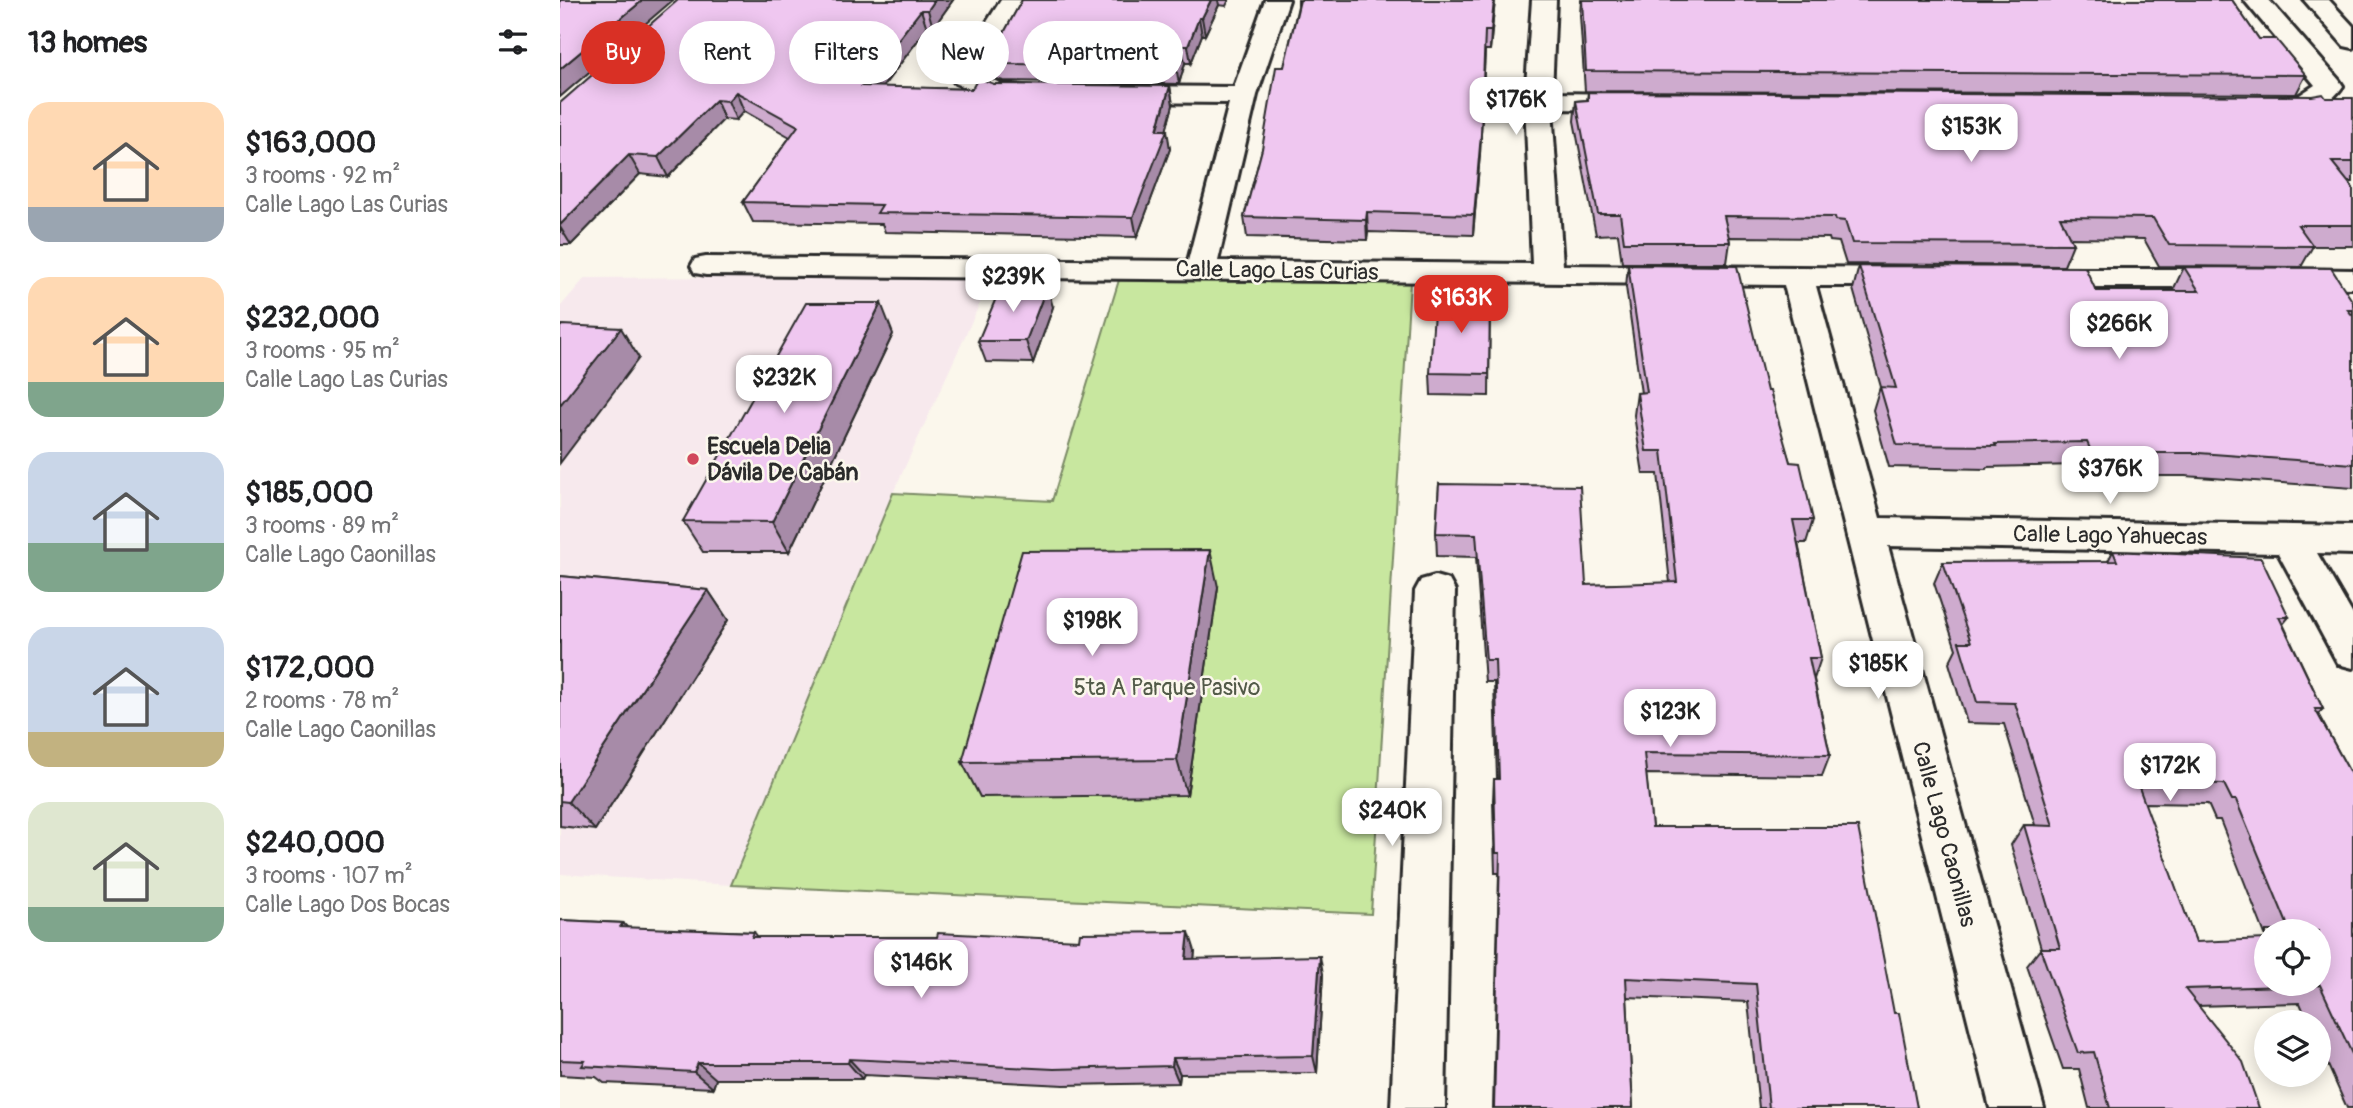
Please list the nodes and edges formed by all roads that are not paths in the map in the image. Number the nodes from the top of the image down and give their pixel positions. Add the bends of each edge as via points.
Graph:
1 (1013, 0) edge
2 (1277, 0) edge
3 (1544, 0) edge
4 (2256, 0) edge
5 (2316, 0) edge
6 (2353, 41) edge
7 (1053, 93) edge
8 (1094, 93) edge
9 (1244, 95) junction
10 (1538, 101) junction
11 (1649, 102) edge
12 (2245, 105) edge
13 (706, 266) dead end
14 (1201, 269) junction
15 (1548, 274) junction
16 (1798, 277) junction
17 (1937, 277) edge
18 (2006, 277) edge
19 (2353, 279) edge
20 (1866, 532) junction
21 (2289, 538) junction
22 (2353, 540) edge
23 (1434, 591) dead end
24 (2353, 652) edge
25 (1418, 1108) edge
26 (2017, 1108) edge

1 - 7 street via 964,78 999,92
2 - 9 street
3 - 10 street
4 - 12 street via 2330,86 2301,106
5 - 6 street
8 - 9 street
9 - 14 street
10 - 11 street
10 - 15 street
13 - 14 street, Calle Lago Las Curias
14 - 15 street, Calle Lago Las Curias
15 - 16 street, Calle Lago Las Curias
16 - 17 street, Calle Lago Las Curias
16 - 20 street, Calle Lago Caonillas
18 - 19 street
20 - 21 street, Calle Lago Yahuecas
20 - 26 street, Calle Lago Caonillas
21 - 22 street, Calle Lago Yahuecas
21 - 24 street
23 - 25 street

